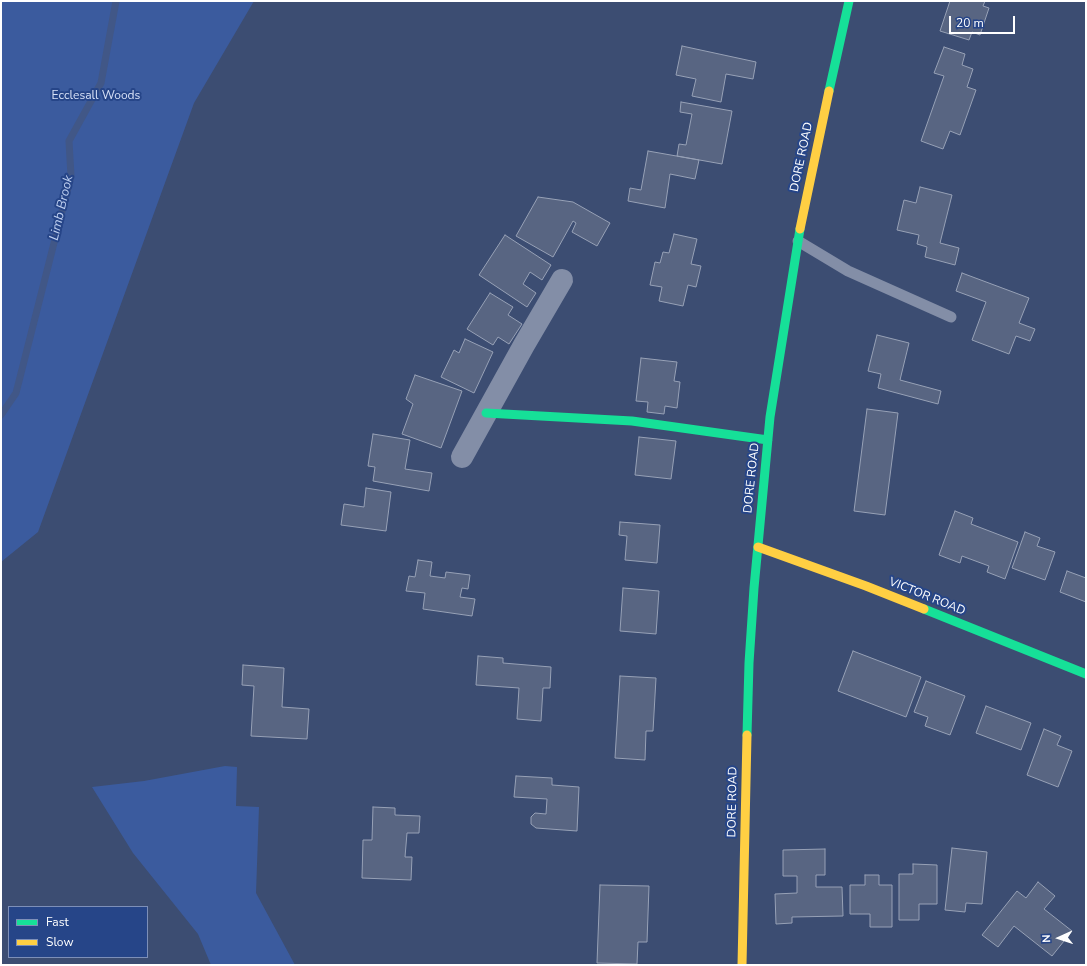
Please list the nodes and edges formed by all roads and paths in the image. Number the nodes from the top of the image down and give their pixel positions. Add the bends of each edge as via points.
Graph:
1 (849, 1) edge
2 (798, 241) junction
3 (562, 280) dead end
4 (951, 317) dead end
5 (486, 413) junction
6 (768, 440) junction
7 (462, 457) dead end
8 (758, 547) junction
9 (1086, 674) edge
10 (742, 965) edge

1 - 2 street, DORE ROAD
2 - 4 lane via 848,271
2 - 6 street, DORE ROAD
3 - 5 street
5 - 6 street via 632,421
5 - 7 street
6 - 8 street, DORE ROAD
8 - 9 street, VICTOR ROAD via 866,586
8 - 10 street, DORE ROAD via 749,664

